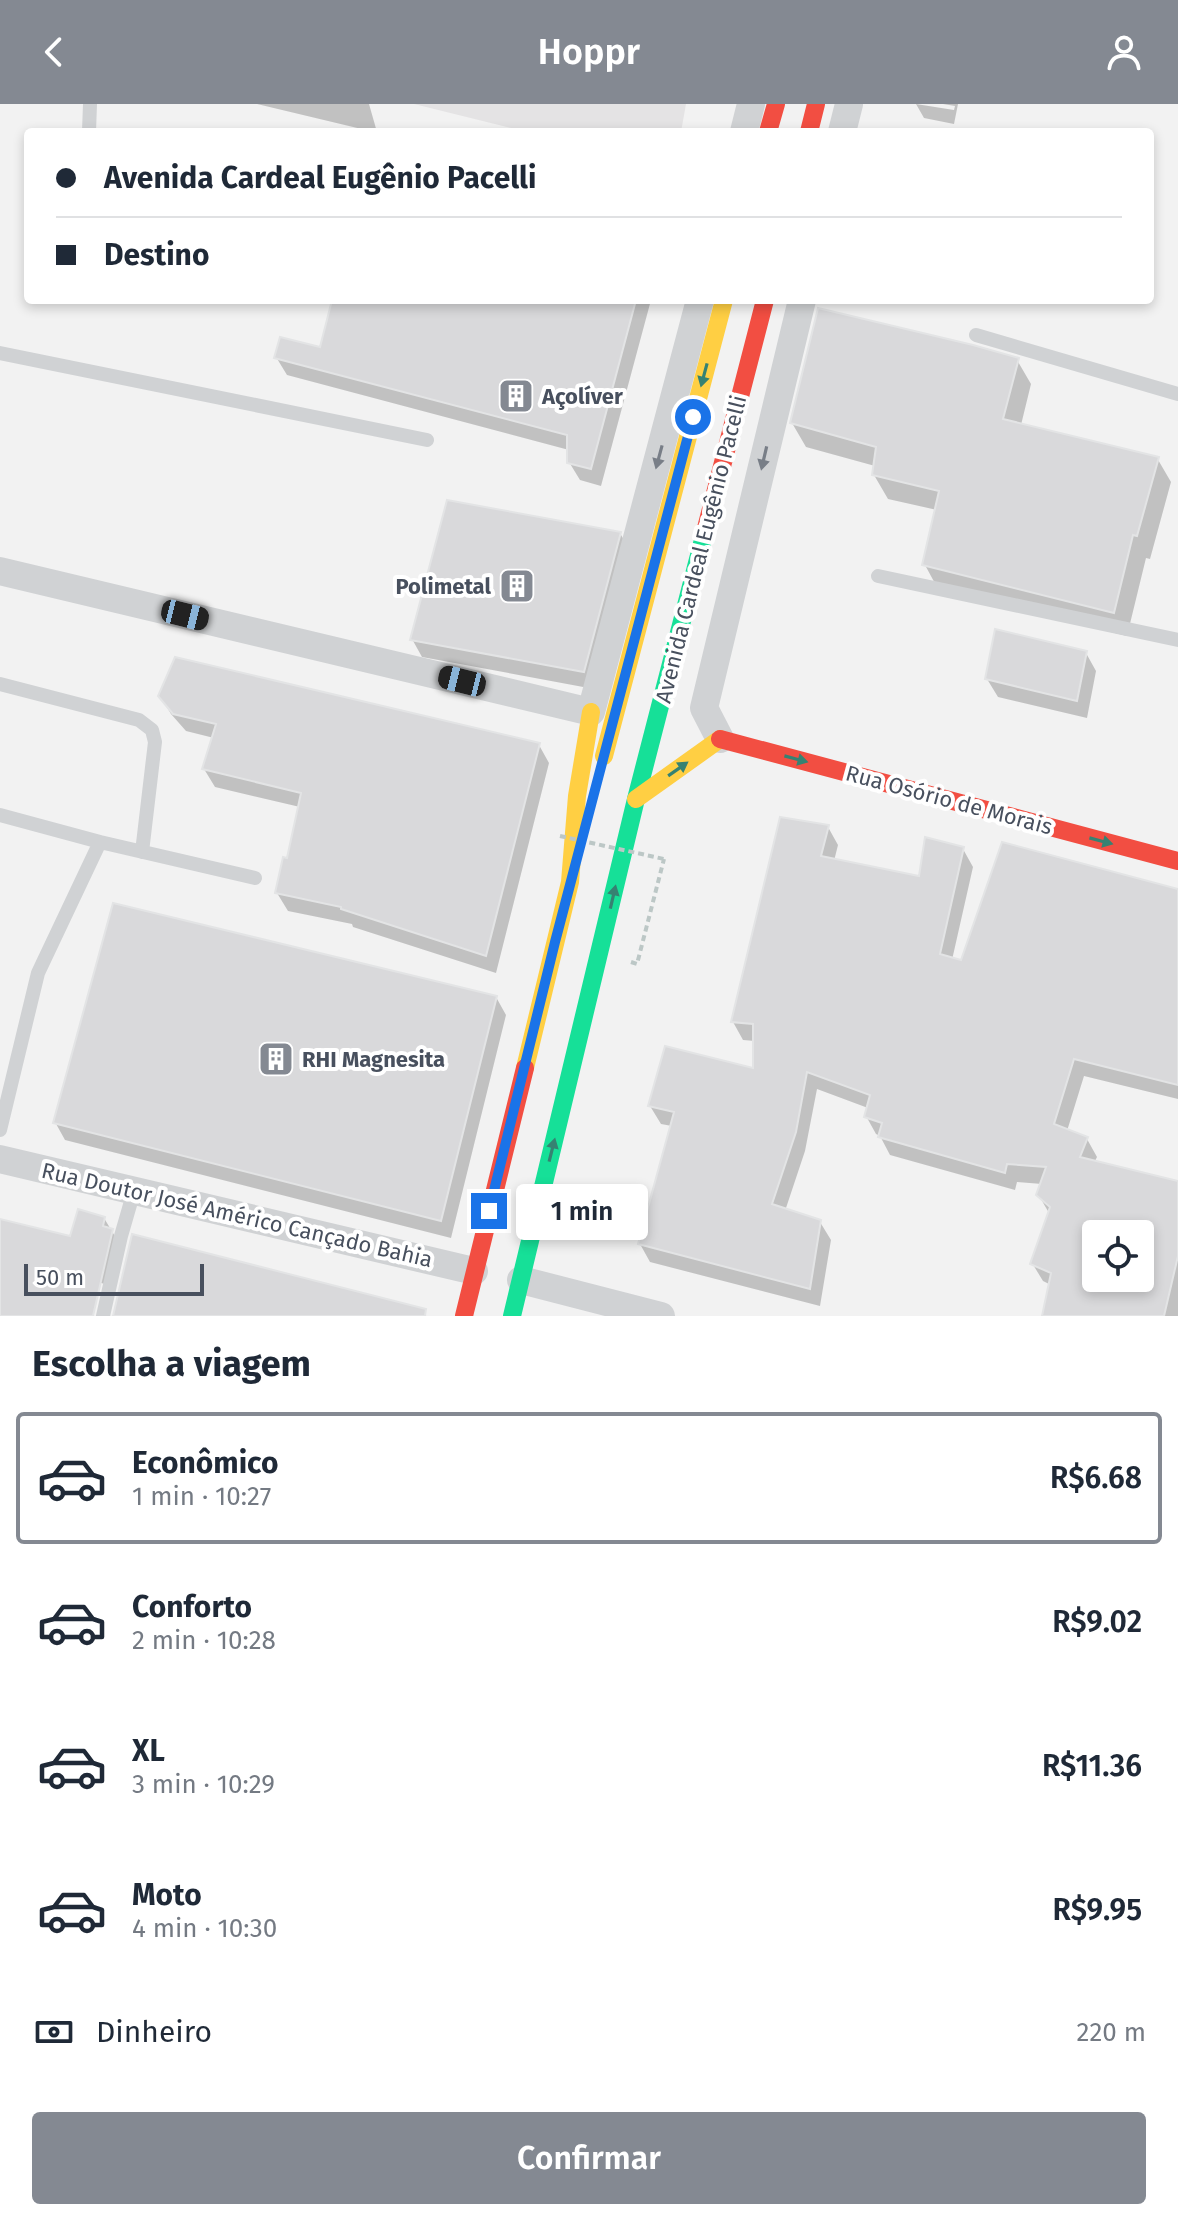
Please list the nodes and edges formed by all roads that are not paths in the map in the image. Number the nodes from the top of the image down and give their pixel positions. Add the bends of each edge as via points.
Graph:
1 (90, 104) edge
2 (751, 104) edge
3 (776, 104) edge
4 (816, 104) edge
5 (849, 104) edge
6 (89, 128) edge
7 (745, 128) edge
8 (769, 128) edge
9 (810, 128) edge
10 (843, 128) edge
11 (699, 304) edge
12 (723, 304) edge
13 (764, 304) edge
14 (801, 304) edge
15 (976, 335) dead end
16 (0, 353) edge
17 (1178, 394) edge
18 (427, 440) dead end
19 (0, 571) edge
20 (878, 576) dead end
21 (1178, 640) edge
22 (0, 684) edge
23 (591, 712) junction
24 (720, 739) junction
25 (636, 799) junction
26 (0, 815) edge
27 (100, 842) junction
28 (142, 852) junction
29 (1178, 861) edge
30 (255, 878) dead end
31 (570, 882) junction
32 (0, 1130) edge
33 (0, 1159) edge
34 (134, 1191) junction
35 (474, 1271) junction
36 (521, 1280) junction
37 (103, 1316) edge
38 (464, 1316) edge
39 (512, 1316) edge
40 (661, 1316) edge

1 - 6 lane
2 - 7 street
3 - 8 main road
4 - 9 main road
5 - 10 street
11 -> 23 street
12 -> 31 main road, Avenida Cardeal Eugênio Pacelli
13 - 25 main road, Avenida Cardeal Eugênio Pacelli
14 -> 24 street, Avenida Cardeal Eugênio Pacelli via 704,708
15 - 17 lane
16 - 18 lane
19 - 23 street
20 - 21 lane
22 - 28 lane via 139,720 152,730
23 - 31 main road
25 -> 24 main road
24 -> 29 main road, Rua Osório de Morais
36 -> 25 main road, Avenida Cardeal Eugênio Pacelli
26 - 27 lane
27 - 28 lane
27 - 32 lane via 38,973
28 - 30 lane
31 - 35 main road
33 - 34 street, Rua Doutor José Américo Cançado Bahia
34 - 35 street, Rua Doutor José Américo Cançado Bahia
34 - 37 lane
35 - 38 main road
36 - 39 main road
36 - 40 street

